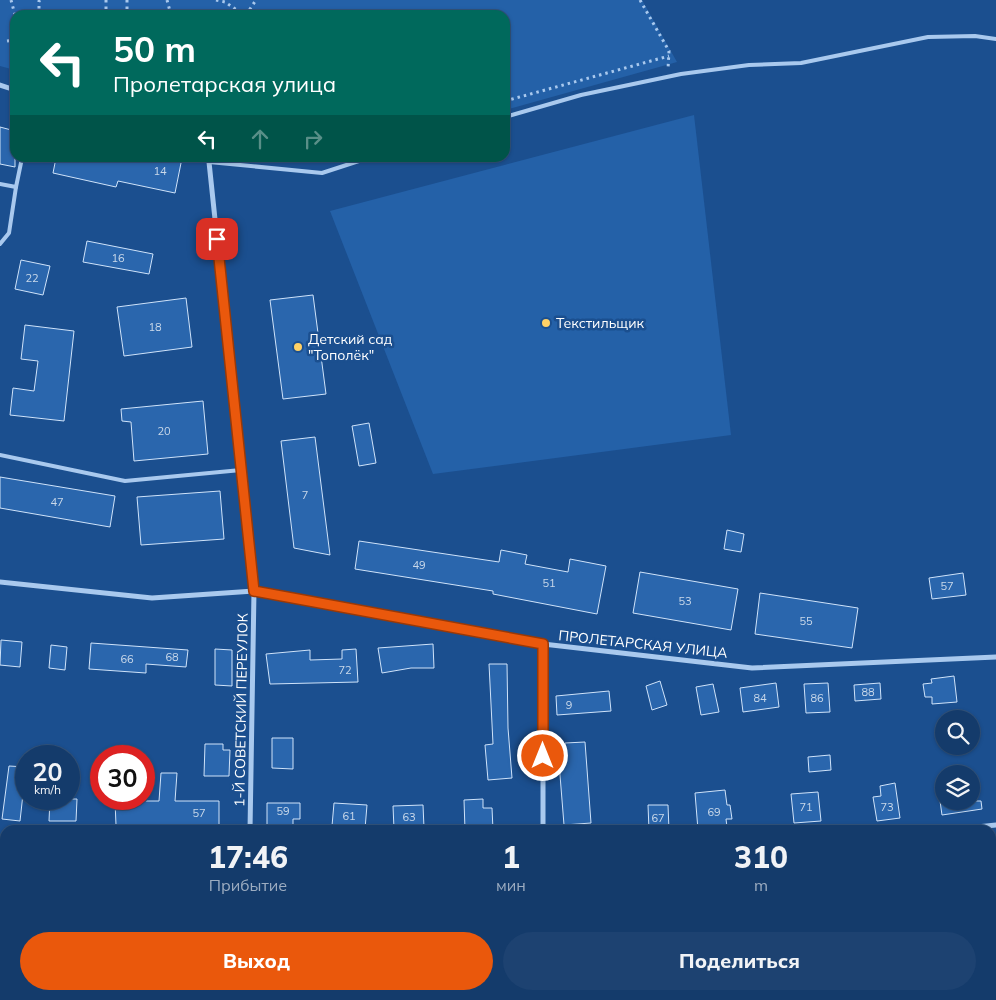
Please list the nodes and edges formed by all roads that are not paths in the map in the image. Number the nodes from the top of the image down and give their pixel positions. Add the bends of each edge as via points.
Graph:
1 (996, 39) edge
2 (510, 116) edge
3 (21, 162) edge
4 (208, 162) edge
5 (226, 162) edge
6 (356, 162) edge
7 (0, 184) edge
8 (16, 187) junction
9 (0, 244) edge
10 (0, 455) edge
11 (241, 470) junction
12 (0, 582) edge
13 (254, 591) junction
14 (543, 644) junction
15 (996, 657) edge
16 (250, 825) edge
17 (543, 825) edge

1 - 2 lane via 928,37 800,63 749,65 668,77 581,95
3 - 8 lane
4 - 11 street, 1-Й СОВЕТСКИЙ ПЕРЕУЛОК
5 - 6 lane via 322,173
7 - 8 lane
8 - 9 lane via 9,233
10 - 11 lane via 125,481
11 - 13 street, 1-Й СОВЕТСКИЙ ПЕРЕУЛОК
12 - 13 street, ПРОЛЕТАРСКАЯ УЛИЦА via 152,598
13 - 14 street, ПРОЛЕТАРСКАЯ УЛИЦА
13 - 16 street, 1-Й СОВЕТСКИЙ ПЕРЕУЛОК
14 - 15 street, ПРОЛЕТАРСКАЯ УЛИЦА via 752,668
14 - 17 street

